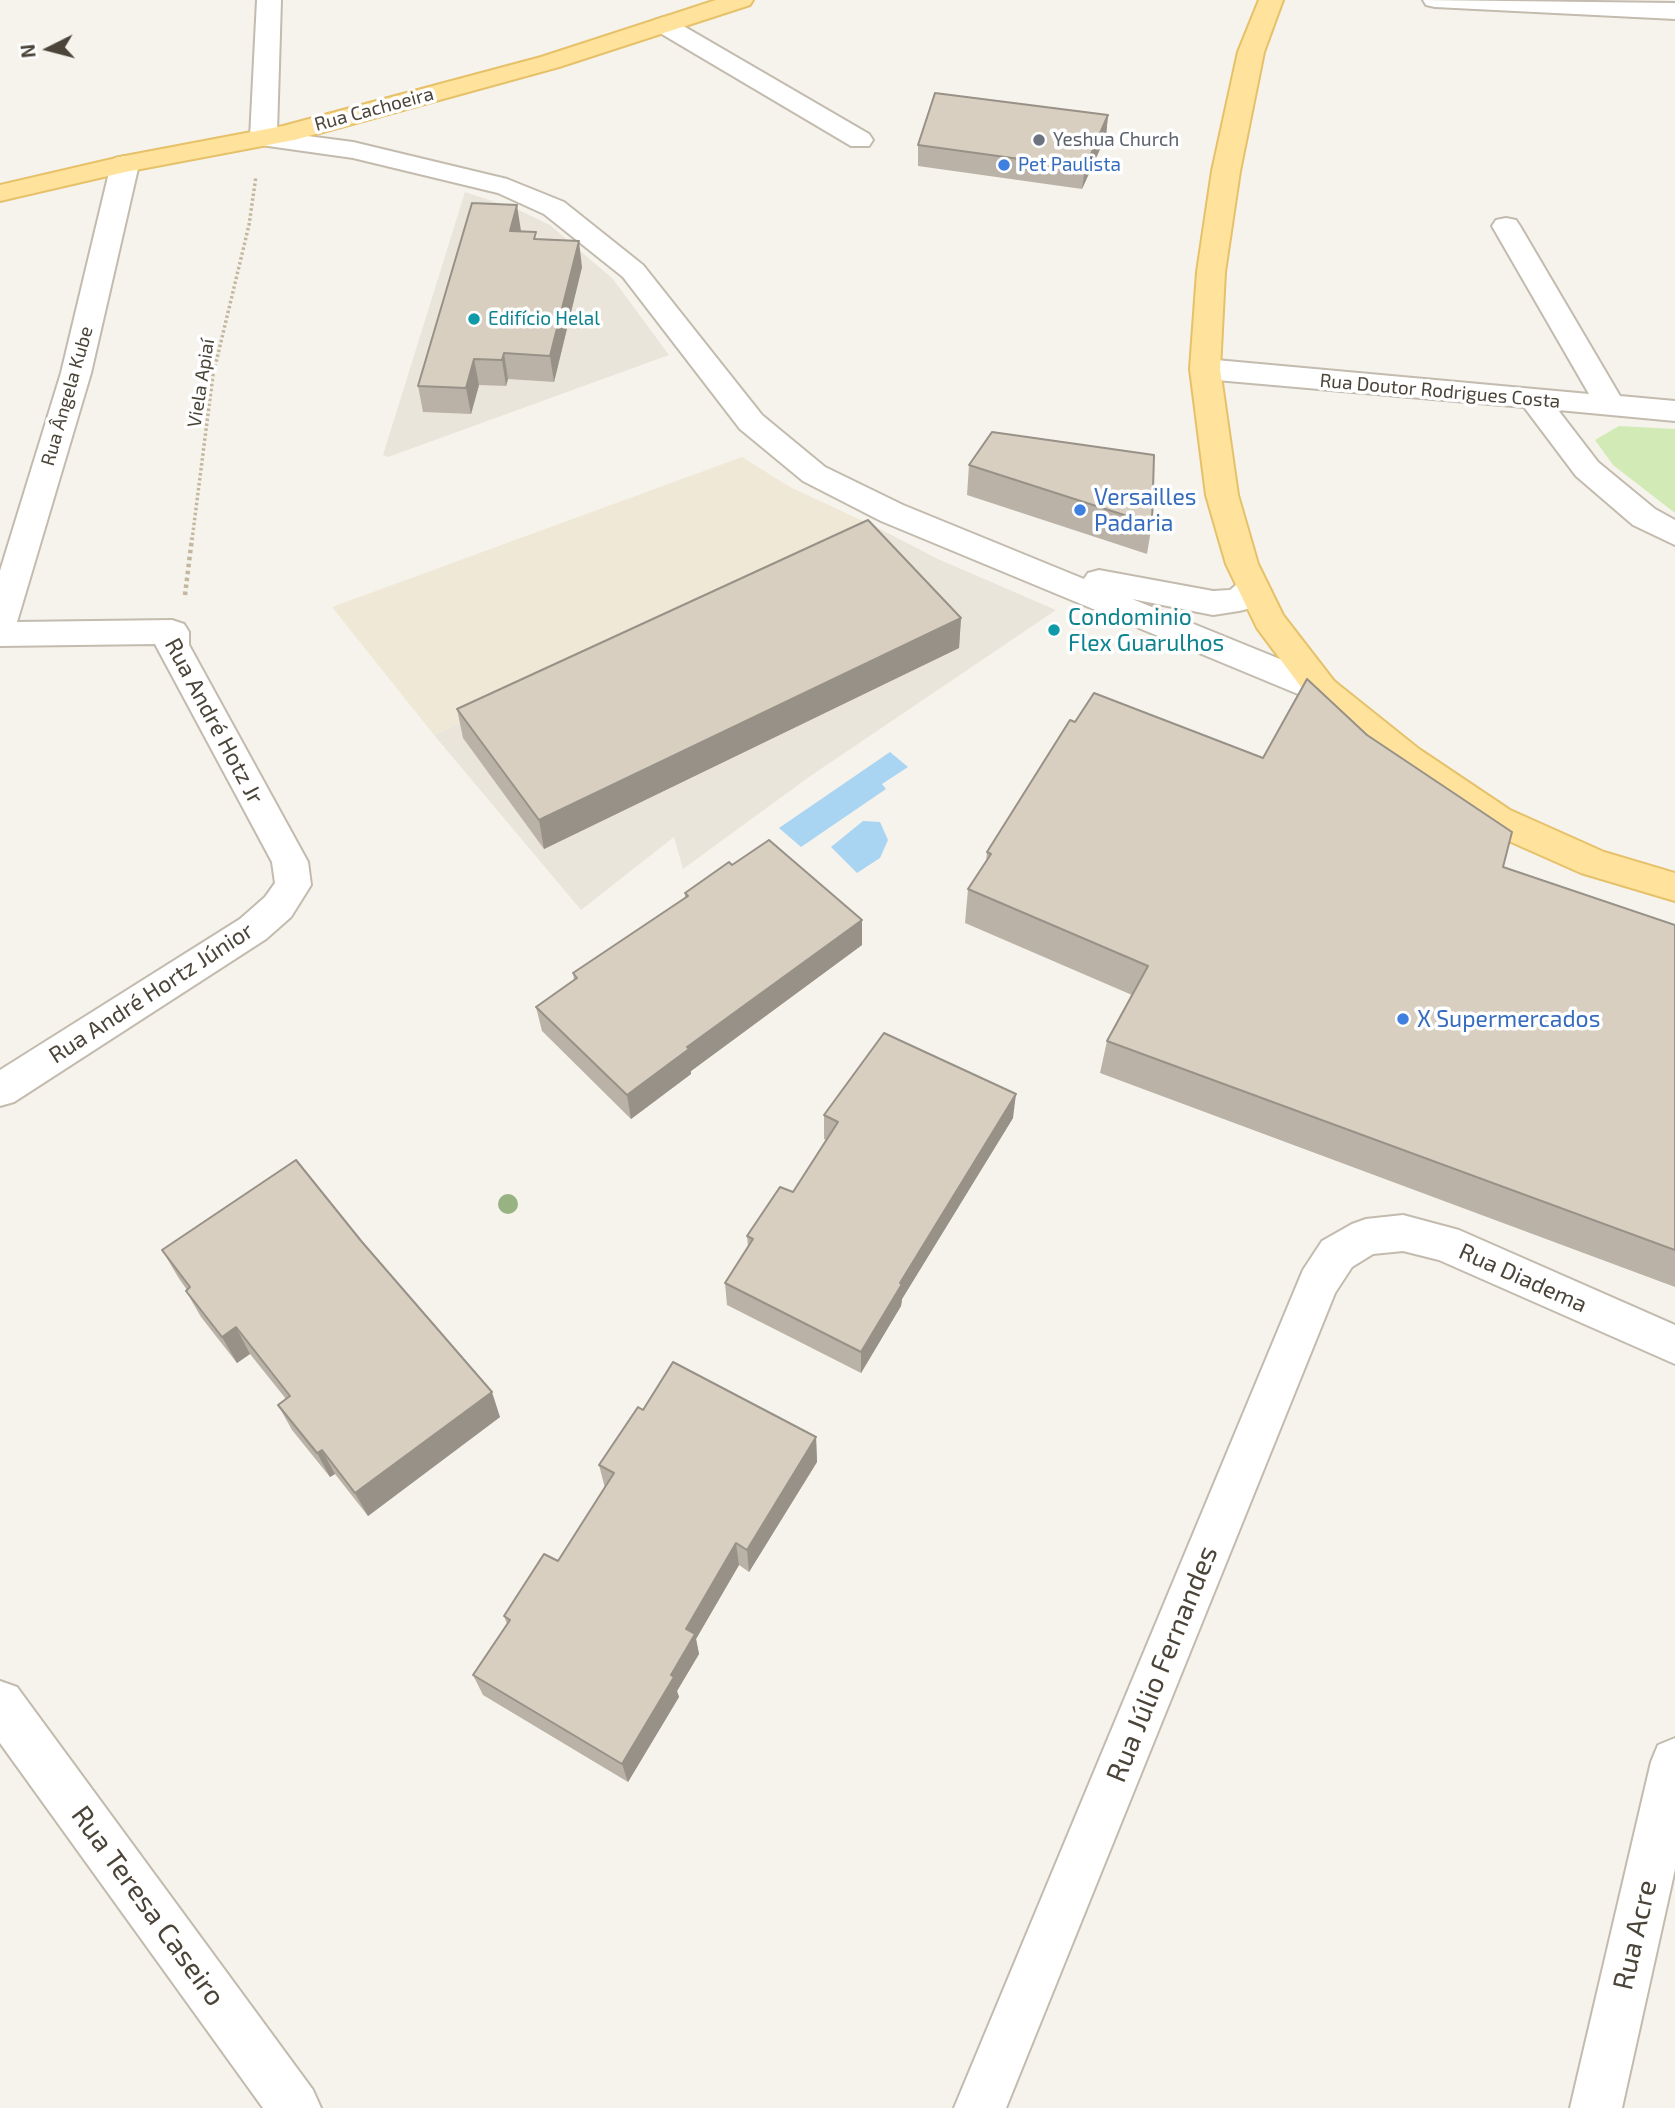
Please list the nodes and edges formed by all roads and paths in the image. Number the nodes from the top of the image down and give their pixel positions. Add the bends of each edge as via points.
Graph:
1 (270, 0) edge
2 (738, 0) edge
3 (1270, 0) edge
4 (1435, 0) edge
5 (1675, 12) edge
6 (664, 25) junction
7 (263, 138) junction
8 (860, 140) dead end
9 (125, 164) junction
10 (0, 193) edge
11 (1506, 226) dead end
12 (1205, 369) junction
13 (1534, 400) junction
14 (1611, 406) junction
15 (1675, 411) edge
16 (1675, 534) edge
17 (1058, 580) junction
18 (1253, 588) junction
19 (0, 625) edge
20 (172, 632) junction
21 (0, 634) edge
22 (1322, 690) junction
23 (293, 885) joint
24 (1675, 887) edge
25 (0, 1090) edge
26 (1366, 1237) joint
27 (1675, 1345) edge
28 (0, 1704) edge
29 (1675, 1762) edge
30 (295, 2108) edge
31 (980, 2108) edge
32 (1596, 2108) edge

1 - 7 street
2 - 6 main road, Rua Cachoeira
3 - 12 main road via 1251,52 1226,171 1211,272
4 - 5 street
6 - 7 main road, Rua Cachoeira via 550,62
6 - 8 street
7 - 9 main road, Rua Cachoeira
7 - 17 street via 353,150 507,187 554,208 633,271 751,422 814,474 892,513
7 - 20 path, Viela Apiaí via 249,225 213,374 188,587
9 - 10 main road, Rua Cachoeira
9 - 19 street, Rua Ângela Kube via 76,373
11 - 14 street
12 - 13 street, Rua Doutor Rodrigues Costa
12 - 18 main road via 1222,495
13 - 14 street, Rua Doutor Rodrigues Costa
13 - 16 street via 1587,469 1644,517
14 - 15 street, Rua Doutor Rodrigues Costa
17 - 18 street via 1110,581 1213,603 1239,600
17 - 22 street
18 - 22 main road via 1269,620
20 - 21 street, Rua André Hotz Jr
20 - 23 street, Rua André Hotz Jr via 172,645 290,862
22 - 24 main road via 1407,758 1497,820 1594,863
23 - 25 street, Rua André Hortz Júnior via 278,907 253,929
26 - 27 street, Rua Diadema via 1403,1233 1445,1243
26 - 31 street, Rua Júlio Fernandes via 1337,1254 1318,1283
28 - 30 street, Rua Teresa Caseiro
29 - 32 street, Rua Acre

